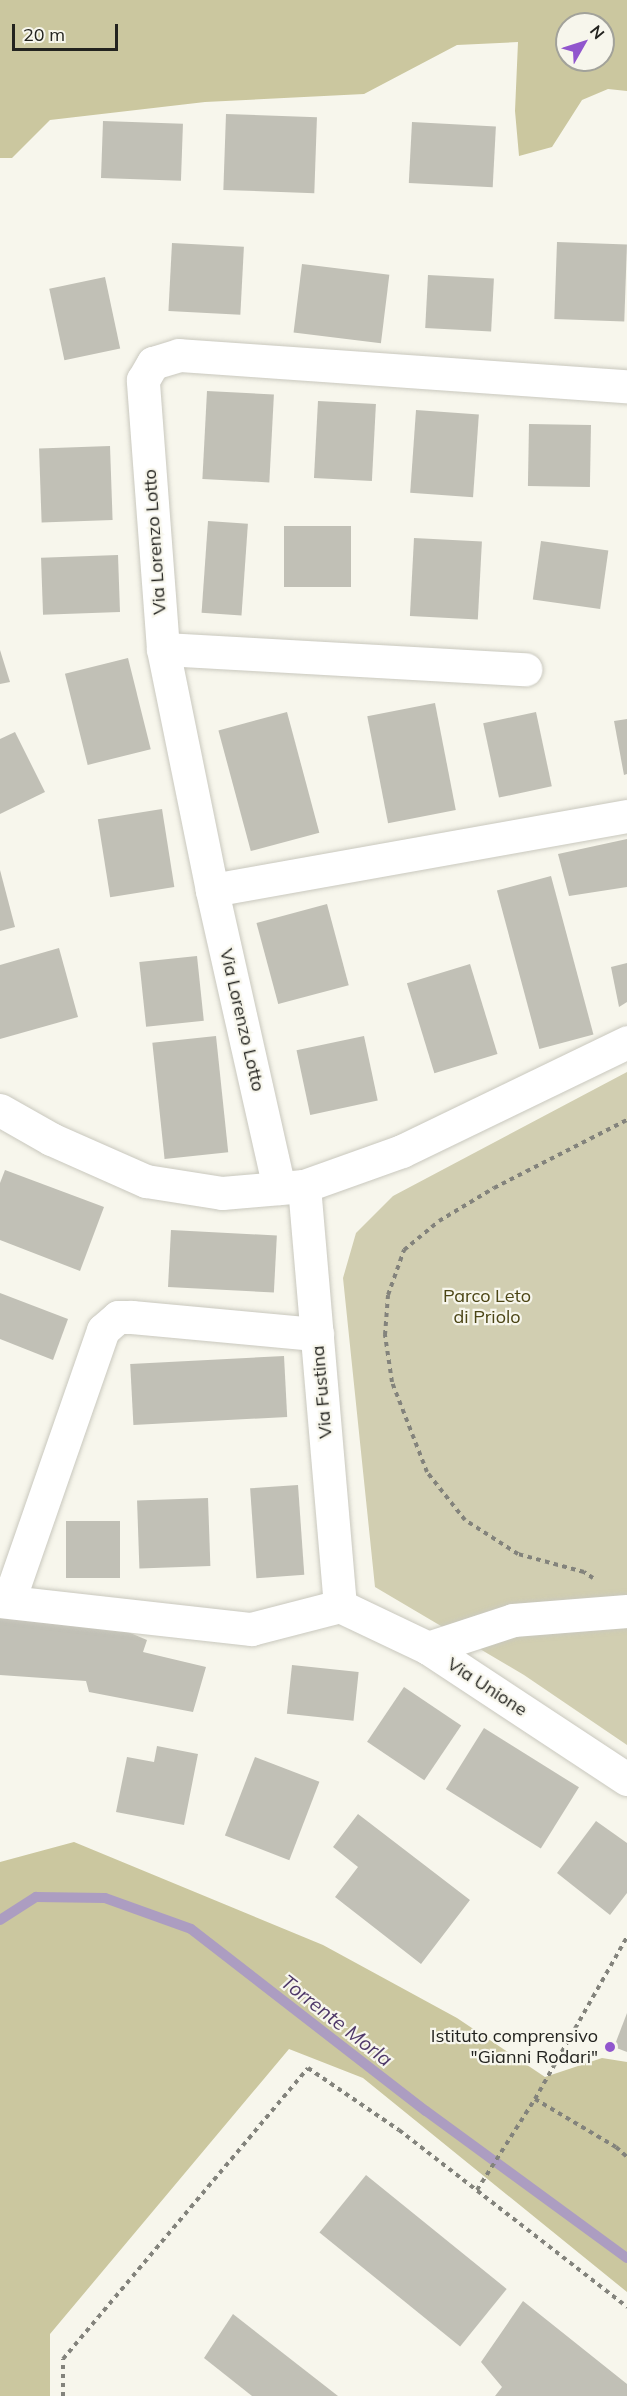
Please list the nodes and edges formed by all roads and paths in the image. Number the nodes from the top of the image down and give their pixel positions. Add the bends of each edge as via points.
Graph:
1 (627, 386) edge
2 (162, 650) junction
3 (525, 669) dead end
4 (627, 816) edge
5 (212, 890) junction
6 (627, 1042) edge
7 (0, 1110) edge
8 (627, 1120) edge
9 (292, 1187) junction
10 (317, 1334) junction
11 (601, 1583) dead end
12 (4, 1600) edge
13 (340, 1606) junction
14 (627, 1611) edge
15 (428, 1648) junction
16 (627, 1779) edge
17 (627, 1937) edge
18 (536, 2098) junction
19 (627, 2157) edge
20 (477, 2190) junction
21 (627, 2307) edge
22 (63, 2396) edge

1 - 2 street, Via Lorenzo Lotto via 179,355 153,363 143,380
2 - 3 street
2 - 5 street, Via Lorenzo Lotto
4 - 5 street
5 - 9 street, Via Lorenzo Lotto
6 - 9 street via 402,1151
7 - 9 street via 146,1181 222,1193
8 - 11 path via 494,1188 439,1221 404,1250 388,1295 385,1335 392,1382 427,1472 465,1520 518,1554 584,1572
9 - 10 street, Via Fustina
10 - 12 street via 118,1317 104,1330
10 - 13 street, Via Fustina
12 - 13 street via 251,1629
13 - 15 street, Via Unione
14 - 15 street via 513,1620
15 - 16 street, Via Unione
17 - 18 path
18 - 19 path
18 - 20 path
20 - 21 path
20 - 22 path via 308,2068 63,2359

